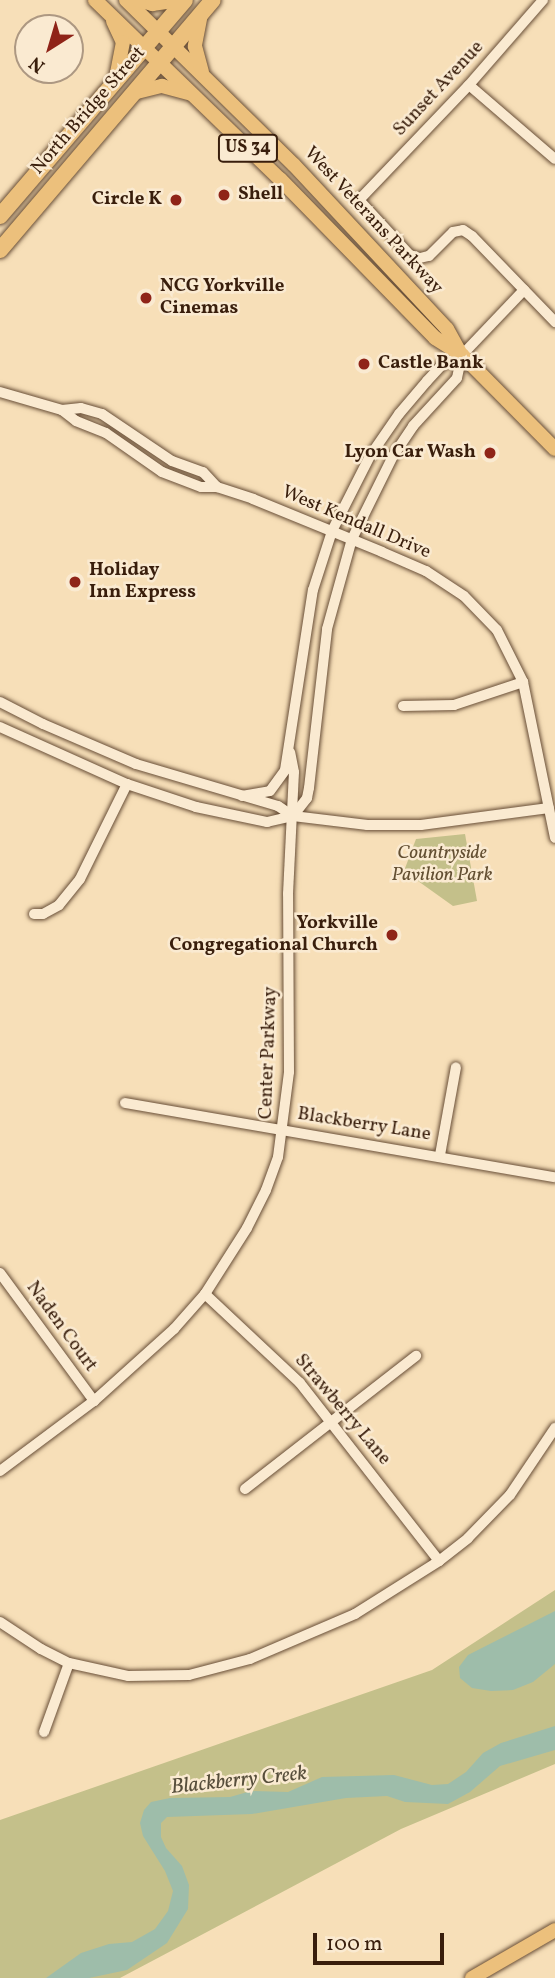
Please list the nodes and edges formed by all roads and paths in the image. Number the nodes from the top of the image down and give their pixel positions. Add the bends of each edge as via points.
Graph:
1 (95, 0) edge
2 (126, 0) edge
3 (138, 0) edge
4 (183, 0) edge
5 (543, 0) edge
6 (207, 6) edge
7 (107, 10) junction
8 (158, 30) junction
9 (144, 45) junction
10 (173, 45) junction
11 (159, 61) junction
12 (202, 74) junction
13 (116, 78) junction
14 (469, 85) junction
15 (131, 93) junction
16 (194, 95) junction
17 (555, 159) edge
18 (0, 216) edge
19 (0, 250) edge
20 (524, 290) junction
21 (555, 323) edge
22 (462, 355) junction
23 (0, 392) edge
24 (555, 449) edge
25 (332, 531) junction
26 (352, 539) junction
27 (523, 682) junction
28 (0, 702) edge
29 (403, 706) dead end
30 (0, 727) edge
31 (290, 752) junction
32 (127, 784) junction
33 (242, 796) junction
34 (549, 808) junction
35 (293, 816) junction
36 (555, 838) edge
37 (34, 914) dead end
38 (456, 1067) dead end
39 (125, 1103) dead end
40 (283, 1130) junction
41 (440, 1155) junction
42 (555, 1177) edge
43 (0, 1273) edge
44 (205, 1294) junction
45 (416, 1356) dead end
46 (94, 1401) junction
47 (333, 1422) junction
48 (555, 1428) edge
49 (0, 1471) edge
50 (245, 1489) dead end
51 (439, 1561) junction
52 (0, 1622) edge
53 (69, 1663) junction
54 (44, 1732) dead end
55 (555, 1930) edge
56 (472, 1978) edge

1 - 7 main road, US 34
2 - 8 main road, US 34
3 - 4 main road via 152,4
4 - 8 highway, North Bridge Street
5 - 14 street, Sunset Avenue
6 - 10 highway, North Bridge Street
6 - 12 main road via 195,46
7 - 9 main road, US 34
7 - 13 main road via 123,42
8 - 9 highway, North Bridge Street
8 - 10 main road, West Veterans Parkway / US 34
9 - 11 main road, West Veterans Parkway / US 34
9 - 13 highway, North Bridge Street
10 - 11 highway, North Bridge Street
10 - 12 main road, West Veterans Parkway / US 34
11 - 15 highway, North Bridge Street
11 - 16 main road, West Veterans Parkway / US 34
12 - 22 main road, West Veterans Parkway / US 34 via 447,329
13 - 18 highway, North Bridge Street
14 - 17 street
14 - 20 street, Sunset Avenue via 359,201 410,255 419,258 429,256 453,232 463,230
15 - 16 main road via 162,86
15 - 19 highway, North Bridge Street
16 - 22 main road, West Veterans Parkway / US 34 via 435,338
20 - 21 street
20 - 22 street, Center Parkway
22 - 24 main road, West Veterans Parkway / US 34
22 - 25 street, Center Parkway via 442,365 383,435
22 - 26 street, Center Parkway via 457,378 413,426 393,456
23 - 25 street, West Kendall Drive via 62,410 81,408 102,414 172,461 203,472 217,487
25 - 26 street, West Kendall Drive
25 - 31 street, Center Parkway via 304,628
26 - 27 street, West Kendall Drive via 426,571 464,596 497,630
26 - 35 street, Center Parkway via 327,629 307,799
27 - 29 street via 454,705
27 - 34 street, West Kendall Drive
28 - 33 street via 136,764
30 - 32 street
31 - 33 street, Center Parkway via 285,770 270,791
31 - 35 street, Center Parkway
32 - 35 street via 267,822
32 - 37 street via 80,879 59,905
33 - 35 street via 278,806
34 - 35 street via 421,825 367,825
34 - 36 street, West Kendall Drive
35 - 40 street, Center Parkway via 288,894 291,1039
38 - 41 street
39 - 40 street, Blackberry Lane
40 - 41 street, Blackberry Lane
40 - 44 street, Center Parkway via 266,1190
41 - 42 street, Blackberry Lane
43 - 46 street, Naden Court
44 - 46 street, Center Parkway via 174,1329
44 - 47 street, Strawberry Lane via 281,1364
45 - 47 street
46 - 49 street, Center Parkway
47 - 50 street
47 - 51 street, Strawberry Lane
48 - 51 street via 510,1495
51 - 53 street via 326,1628 220,1669 157,1678 100,1672
52 - 53 street
53 - 54 street
55 - 56 main road

